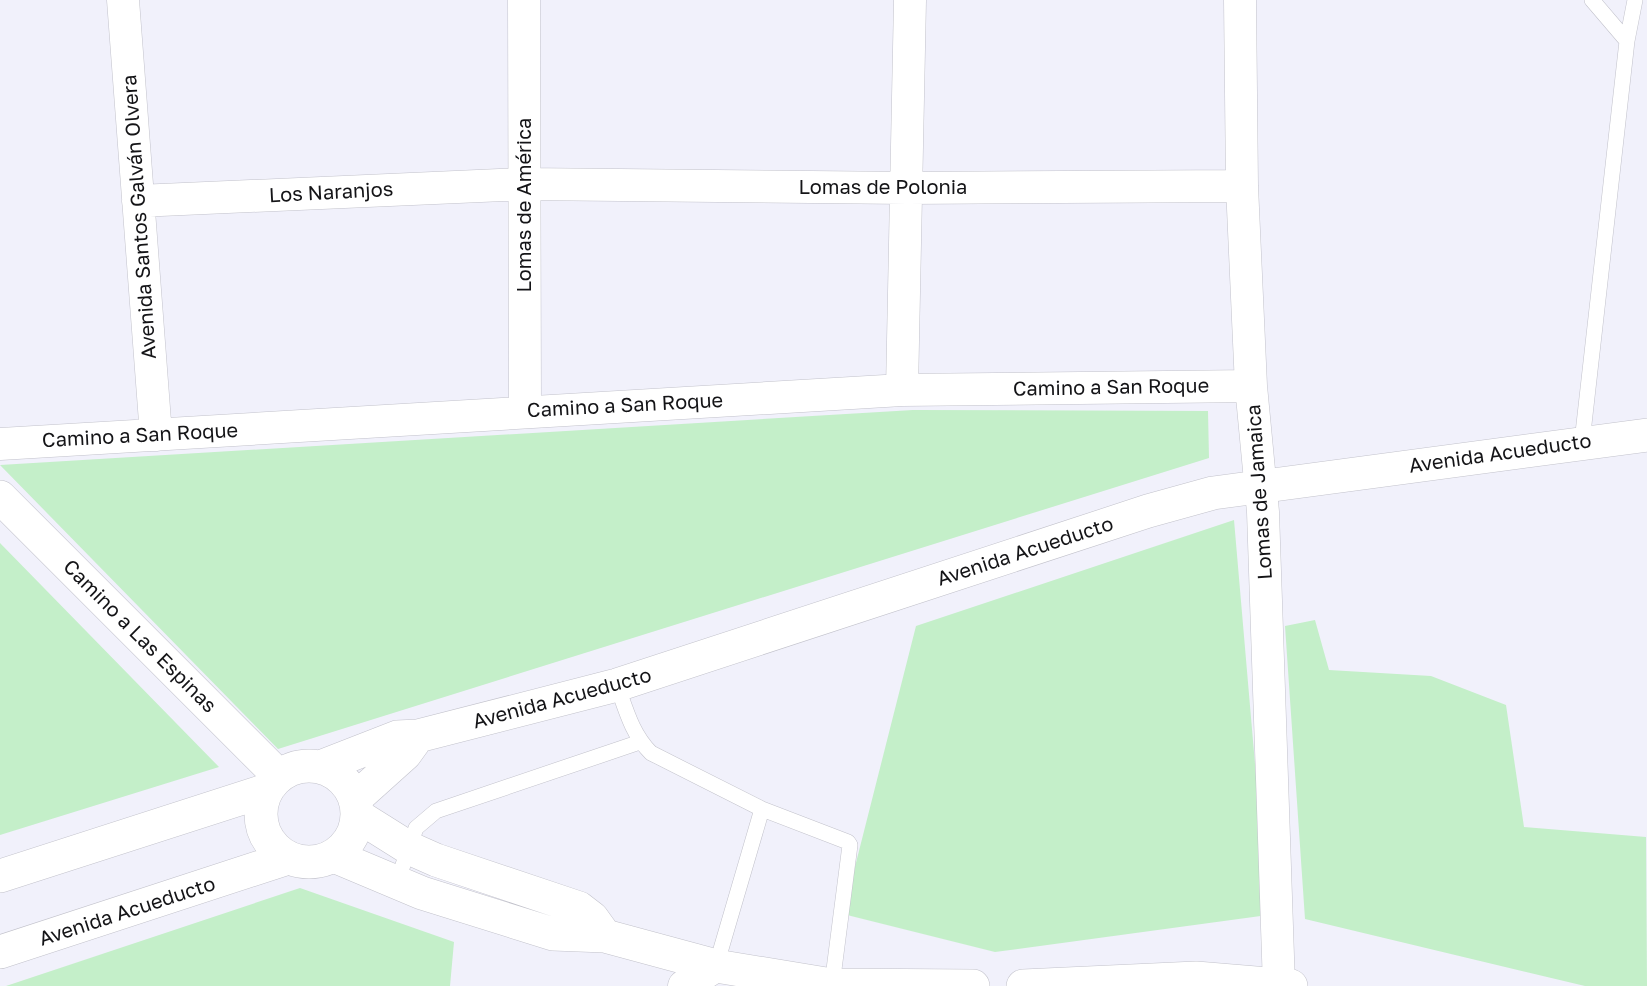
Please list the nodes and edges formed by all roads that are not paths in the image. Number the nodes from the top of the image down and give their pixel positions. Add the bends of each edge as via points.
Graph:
1 (123, 0) edge
2 (524, 0) edge
3 (910, 0) edge
4 (1240, 0) edge
5 (1592, 0) edge
6 (1635, 0) edge
7 (1627, 41) junction
8 (524, 184) junction
9 (1242, 186) junction
10 (908, 188) junction
11 (138, 201) junction
12 (1251, 386) junction
13 (902, 390) junction
14 (525, 411) junction
15 (156, 435) junction
16 (1647, 435) edge
17 (1582, 442) junction
18 (0, 444) edge
19 (1261, 486) junction
20 (0, 497) edge
21 (617, 685) junction
22 (418, 736) junction
23 (640, 742) junction
24 (320, 767) junction
25 (273, 783) junction
26 (357, 807) junction
27 (762, 809) junction
28 (409, 848) junction
29 (334, 856) junction
30 (288, 858) junction
31 (0, 876) edge
32 (397, 882) junction
33 (606, 936) junction
34 (0, 952) edge
35 (716, 966) junction
36 (1195, 982) edge
37 (832, 985) edge
38 (1283, 985) edge
39 (684, 986) edge
40 (973, 986) edge
41 (1023, 986) edge

1 - 11 street, Avenida Santos Galván Olvera
2 - 8 street, Lomas de América
3 - 10 street
4 - 9 street, Lomas de Jamaica
5 - 7 lane
6 - 7 lane
7 - 17 lane
8 - 10 street, Lomas de Polonia
8 - 11 street, Los Naranjos
8 - 14 street, Lomas de América
9 - 10 street, Lomas de Polonia
9 - 12 street, Lomas de Jamaica
10 - 13 street
11 - 15 street, Avenida Santos Galván Olvera
12 - 13 street, Camino a San Roque
12 - 19 street, Lomas de Jamaica
13 - 14 street, Camino a San Roque
14 - 15 street, Camino a San Roque
15 - 18 street, Camino a San Roque
16 - 17 street, Avenida Acueducto
17 - 19 street, Avenida Acueducto
19 - 21 street, Avenida Acueducto via 1213,493 1148,511
19 - 38 street, Lomas de Jamaica
20 - 25 street, Camino a Las Espinas
21 - 22 street, Avenida Acueducto
21 - 23 lane
22 - 24 street, Avenida Acueducto via 397,737
22 - 26 street
23 - 27 lane via 671,764
23 - 28 lane via 436,811 416,828
24 - 25 street via 299,767
24 - 26 street via 337,774
25 - 30 street via 261,805 263,829 275,849
25 - 31 street
26 - 28 street
26 - 29 street via 354,832
27 - 35 lane
27 - 37 lane via 848,842
28 - 32 lane
28 - 33 street via 579,908
29 - 30 street via 304,863
29 - 32 street
30 - 34 street, Avenida Acueducto
32 - 33 street via 553,934
33 - 35 street
35 - 37 street
35 - 39 street
36 - 38 street
36 - 41 street
37 - 40 street

